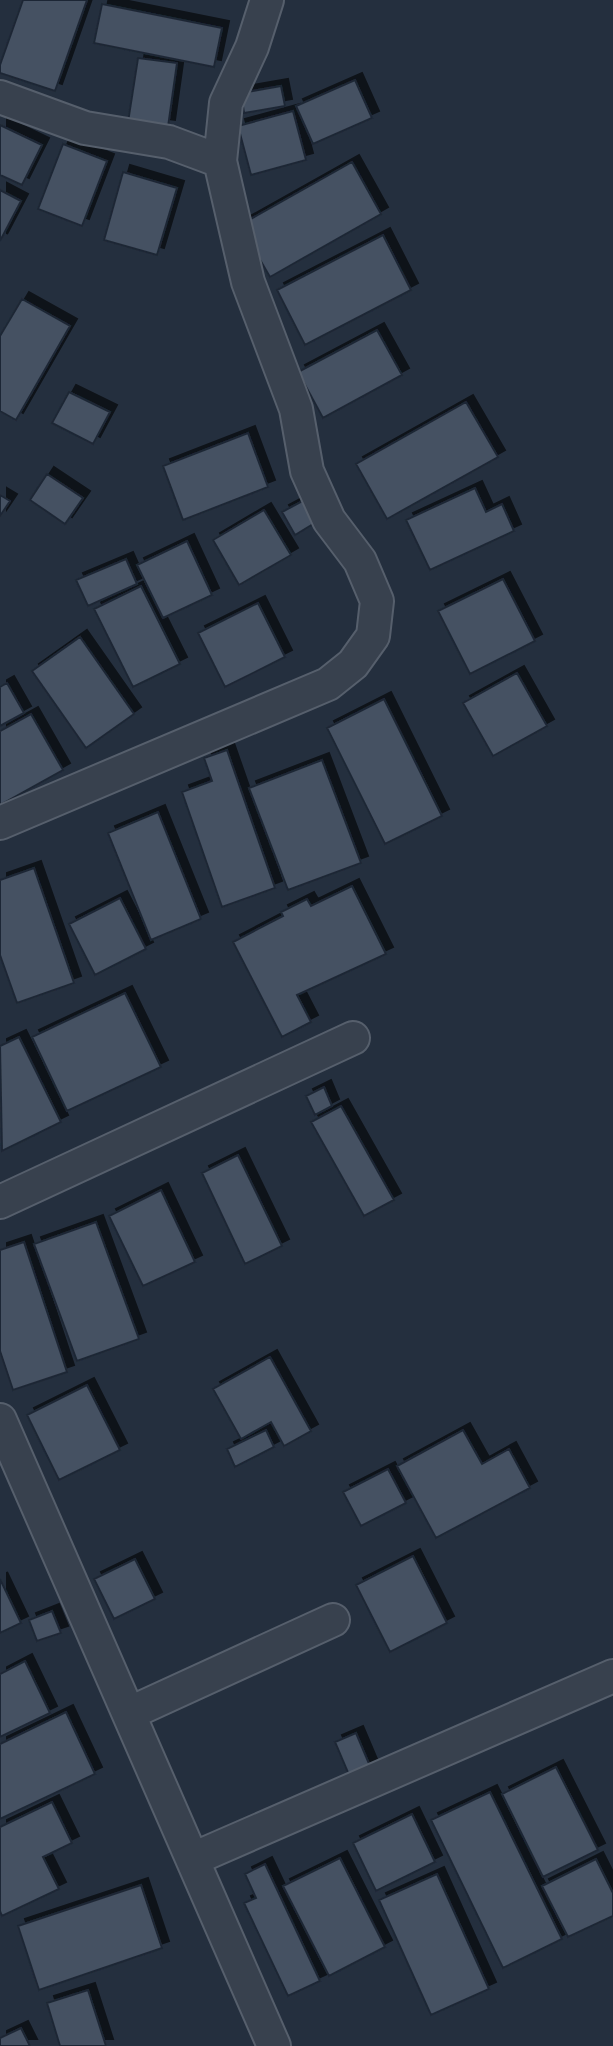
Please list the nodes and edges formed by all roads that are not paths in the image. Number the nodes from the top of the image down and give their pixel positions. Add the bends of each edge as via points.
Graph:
1 (267, 0) edge
2 (0, 97) edge
3 (220, 161) junction
4 (0, 823) edge
5 (353, 1038) dead end
6 (0, 1202) edge
7 (0, 1420) edge
8 (333, 1620) dead end
9 (613, 1676) edge
10 (130, 1713) junction
11 (193, 1859) junction
12 (274, 2046) edge

1 - 3 street via 226,103
2 - 3 street via 85,128 169,142
3 - 4 street via 248,282 296,409 307,471 377,601 373,636 353,664 328,684
5 - 6 street
7 - 10 street
8 - 10 street
9 - 11 street
10 - 11 street
11 - 12 street

